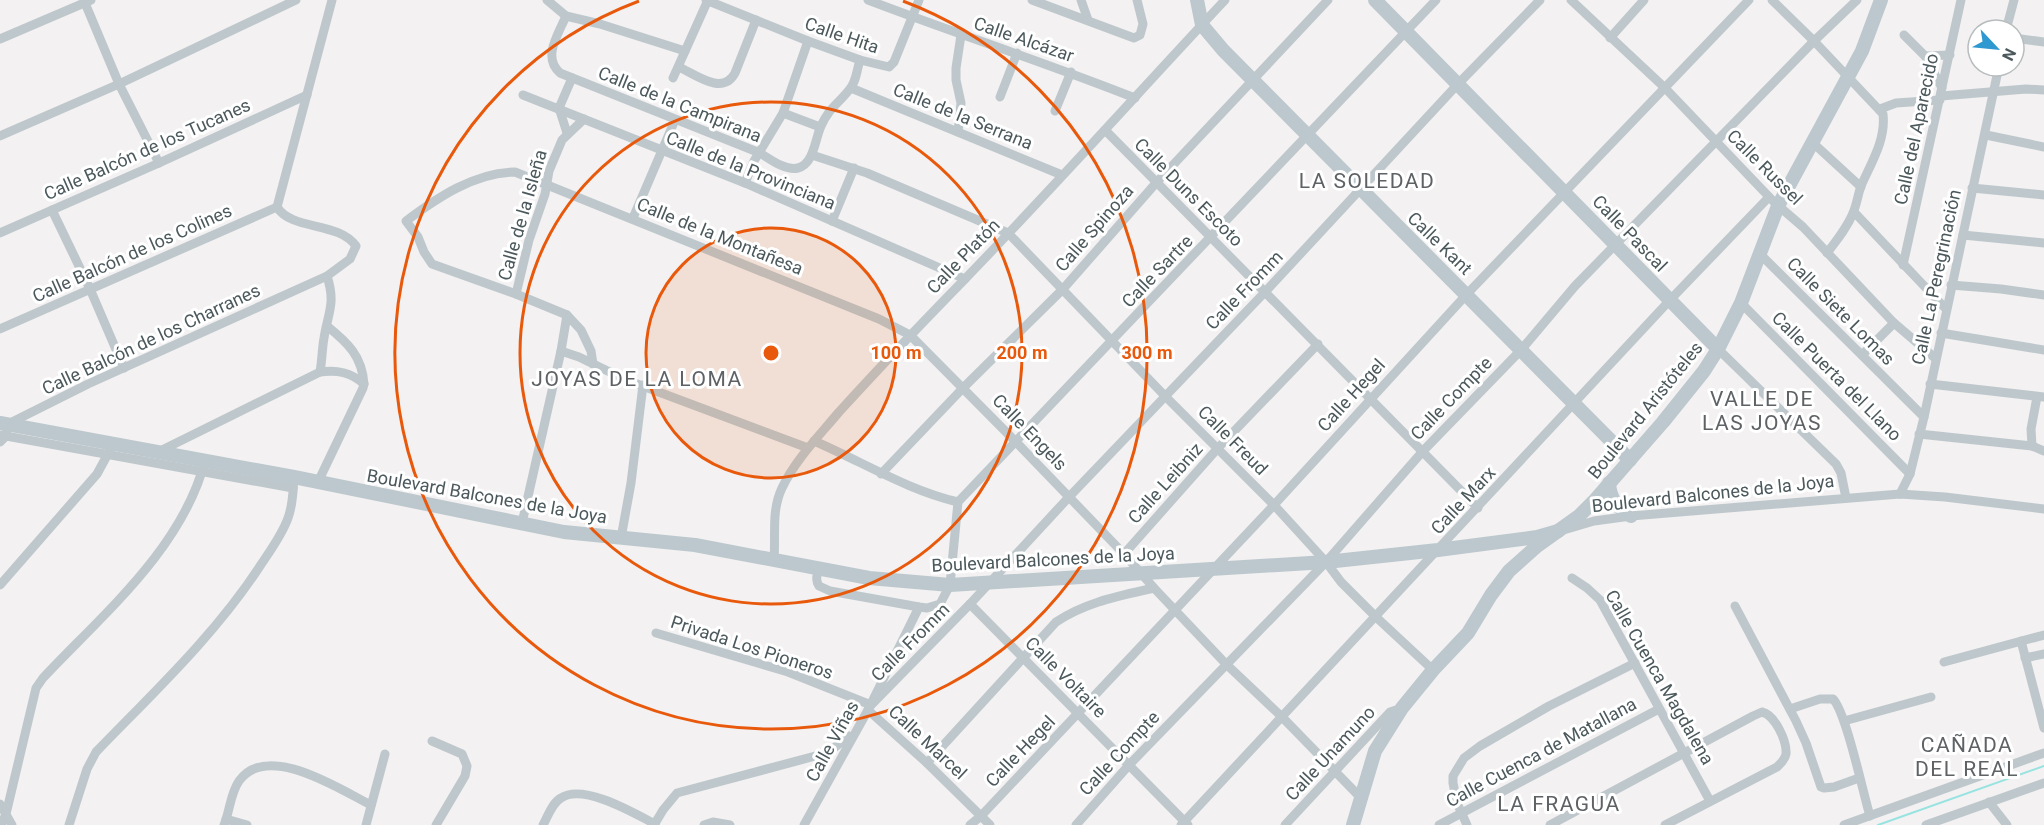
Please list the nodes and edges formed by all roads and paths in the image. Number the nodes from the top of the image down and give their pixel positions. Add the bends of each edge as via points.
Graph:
1 (296, 0) edge
2 (332, 0) edge
3 (547, 0) edge
4 (707, 0) edge
5 (868, 0) edge
6 (919, 0) edge
7 (1032, 0) edge
8 (1081, 0) edge
9 (1137, 0) edge
10 (1197, 0) edge
11 (1225, 0) edge
12 (1328, 0) edge
13 (1375, 0) edge
14 (1436, 0) edge
15 (1540, 0) edge
16 (1571, 0) edge
17 (1644, 0) edge
18 (1749, 0) edge
19 (1772, 0) edge
20 (1857, 0) edge
21 (1881, 0) edge
22 (1961, 0) edge
23 (2014, 0) edge
24 (88, 1) edge
25 (566, 16) junction
26 (911, 16) junction
27 (2010, 18) edge
28 (756, 20) junction
29 (1088, 20) junction
30 (1202, 25) junction
31 (1406, 32) junction
32 (961, 35) junction
33 (1904, 35) dead end
34 (1610, 38) junction
35 (0, 39) edge
36 (2026, 40) edge
37 (808, 41) junction
38 (1814, 41) junction
39 (2044, 42) edge
40 (685, 51) junction
41 (1017, 53) junction
42 (1950, 54) junction
43 (1925, 56) junction
44 (860, 60) junction
45 (679, 67) junction
46 (1071, 72) junction
47 (572, 78) junction
48 (674, 78) dead end
49 (1847, 78) junction
50 (1998, 78) edge
51 (1251, 80) junction
52 (119, 84) junction
53 (1457, 85) junction
54 (851, 88) junction
55 (1665, 88) junction
56 (2044, 90) edge
57 (1995, 92) junction
58 (307, 95) junction
59 (523, 95) dead end
60 (1941, 95) junction
61 (1000, 97) dead end
62 (1135, 98) junction
63 (560, 108) junction
64 (1880, 109) junction
65 (1055, 111) dead end
66 (783, 113) junction
67 (584, 119) junction
68 (675, 120) junction
69 (820, 127) junction
70 (1105, 130) junction
71 (958, 132) junction
72 (567, 133) junction
73 (1306, 135) junction
74 (1986, 135) junction
75 (0, 136) edge
76 (1717, 142) junction
77 (1812, 142) junction
78 (2044, 147) edge
79 (662, 151) junction
80 (760, 153) junction
81 (812, 155) junction
82 (159, 164) junction
83 (854, 168) junction
84 (1062, 176) junction
85 (745, 183) junction
86 (1156, 183) junction
87 (547, 184) junction
88 (1861, 187) junction
89 (1972, 188) junction
90 (1360, 190) junction
91 (1564, 191) junction
92 (2044, 195) edge
93 (1774, 202) junction
94 (277, 207) junction
95 (52, 210) junction
96 (1854, 212) junction
97 (633, 218) junction
98 (832, 221) junction
99 (0, 233) edge
100 (1008, 233) junction
101 (1963, 235) junction
102 (1211, 238) junction
103 (2044, 243) edge
104 (1617, 245) junction
105 (1827, 253) junction
106 (1760, 254) junction
107 (1903, 265) junction
108 (327, 276) junction
109 (965, 279) junction
110 (1951, 285) junction
111 (90, 289) junction
112 (1063, 289) junction
113 (1265, 292) junction
114 (516, 294) junction
115 (1467, 294) junction
116 (2044, 295) edge
117 (1670, 300) junction
118 (1741, 303) junction
119 (1946, 309) junction
120 (567, 315) junction
121 (1894, 324) junction
122 (327, 326) junction
123 (0, 329) edge
124 (1941, 333) junction
125 (910, 336) junction
126 (1113, 341) junction
127 (1318, 344) junction
128 (1718, 349) junction
129 (1521, 350) junction
130 (2044, 350) edge
131 (561, 351) junction
132 (1863, 356) junction
133 (1935, 358) junction
134 (593, 364) junction
135 (124, 368) junction
136 (320, 372) junction
137 (364, 384) junction
138 (1930, 384) junction
139 (643, 385) junction
140 (963, 388) junction
141 (1165, 396) junction
142 (2041, 397) edge
143 (1371, 399) junction
144 (1574, 403) junction
145 (1924, 417) junction
146 (3, 432) edge
147 (1919, 434) junction
148 (1016, 442) junction
149 (811, 445) junction
150 (2032, 446) junction
151 (1218, 448) junction
152 (110, 449) junction
153 (1423, 451) junction
154 (2044, 451) edge
155 (158, 452) junction
156 (1630, 460) junction
157 (204, 466) junction
158 (881, 474) junction
159 (1910, 474) junction
160 (318, 482) junction
161 (293, 483) junction
162 (1609, 483) junction
163 (1900, 494) junction
164 (1069, 497) junction
165 (1846, 498) junction
166 (958, 502) junction
167 (1274, 505) junction
168 (1478, 508) junction
169 (2044, 509) edge
170 (1631, 516) junction
171 (522, 523) junction
172 (1558, 531) junction
173 (621, 538) junction
174 (1438, 550) junction
175 (1124, 554) junction
176 (774, 560) junction
177 (1326, 562) junction
178 (1213, 567) junction
179 (819, 568) junction
180 (1139, 573) junction
181 (1572, 578) dead end
182 (990, 583) junction
183 (0, 585) edge
184 (950, 585) junction
185 (1154, 588) junction
186 (970, 604) junction
187 (1735, 606) dead end
188 (918, 607) junction
189 (1175, 610) junction
190 (1376, 617) junction
191 (656, 633) dead end
192 (2044, 635) edge
193 (2021, 641) junction
194 (2044, 654) edge
195 (1024, 657) junction
196 (2025, 658) junction
197 (1944, 662) dead end
198 (1635, 663) junction
199 (1226, 664) junction
200 (1433, 670) junction
201 (1931, 698) dead end
202 (869, 707) junction
203 (1402, 708) junction
204 (1659, 709) junction
205 (1790, 709) junction
206 (1079, 713) junction
207 (1282, 717) junction
208 (1844, 721) junction
209 (2044, 728) edge
210 (856, 729) junction
211 (432, 741) dead end
212 (1685, 753) junction
213 (2044, 753) edge
214 (385, 754) dead end
215 (927, 763) junction
216 (1129, 765) junction
217 (1335, 771) junction
218 (1859, 778) junction
219 (2044, 783) edge
220 (1361, 798) junction
221 (1710, 801) junction
222 (1989, 802) junction
223 (0, 804) edge
224 (371, 805) junction
225 (6, 814) junction
226 (1461, 814) junction
227 (981, 816) junction
228 (1870, 816) junction
229 (225, 822) edge
230 (654, 824) edge
231 (1185, 824) edge
232 (1, 825) edge
233 (12, 825) edge
234 (69, 825) edge
235 (247, 825) edge
236 (366, 825) edge
237 (436, 825) edge
238 (543, 825) edge
239 (704, 825) edge
240 (730, 825) edge
241 (804, 825) edge
242 (970, 825) edge
243 (990, 825) edge
244 (1076, 825) edge
245 (1285, 825) edge
246 (1353, 825) edge
247 (1439, 825) edge
248 (1467, 825) edge
249 (1550, 825) edge
250 (1665, 825) edge
251 (1844, 825) edge
252 (1926, 825) edge
253 (2007, 825) edge

1 - 52 street
2 - 58 street
3 - 25 street
4 - 28 street, Calle Hita
4 - 40 street
5 - 26 street, Calle Alcázar
6 - 26 street
7 - 29 street
8 - 29 street
9 - 29 street via 1143,24 1137,38
10 - 30 street
11 - 30 street, Calle Platón
12 - 51 street, Calle Spinoza
13 - 31 street, Calle Pascal
14 - 31 street, Calle Sartre
15 - 53 street, Calle Fromm
16 - 34 street, Calle Russel
17 - 34 street
18 - 55 street, Calle Hegel
19 - 38 street
20 - 38 street, Calle Compte
21 - 49 street, Boulevard Aristóteles
22 - 42 street, Calle del Aparecido
23 - 27 street
24 - 35 street
24 - 52 street
25 - 40 street
25 - 47 street, Calle de la Campirana via 550,55 556,70
26 - 32 street, Calle Alcázar
26 - 44 street, Calle Hita via 889,67
28 - 37 street, Calle Hita
28 - 45 street via 727,83 717,84
30 - 51 street, Calle Kant
30 - 62 street, Calle Platón
31 - 53 street, Calle Pascal
31 - 73 street, Calle Sartre
32 - 41 street, Calle Alcázar
32 - 71 street via 956,68 961,103
33 - 43 street
34 - 55 street, Calle Russel
36 - 39 street
37 - 44 street, Calle Hita
37 - 66 street
38 - 49 street
38 - 76 street, Calle Compte
40 - 45 street
41 - 46 street, Calle Alcázar
41 - 61 street
42 - 43 street
42 - 60 street, Calle del Aparecido
43 - 60 street
44 - 54 street
45 - 48 street
46 - 62 street, Calle Alcázar
46 - 65 street
47 - 63 street
47 - 68 street, Calle de la Campirana
49 - 64 street
49 - 77 street, Boulevard Aristóteles
50 - 57 street, Calle La Peregrinación
51 - 73 street, Calle Kant
51 - 86 street, Calle Spinoza
52 - 75 street
52 - 82 street
53 - 90 street, Calle Fromm
53 - 91 street, Calle Pascal
54 - 69 street via 831,107
54 - 71 street, Calle de la Serrana
55 - 76 street, Calle Russel
55 - 91 street, Calle Hegel
56 - 57 street
57 - 60 street
57 - 74 street, Calle La Peregrinación
58 - 82 street, Calle Balcón de los Tucanes
58 - 94 street
59 - 63 street, Calle de la Provinciana
60 - 64 street
60 - 107 street, Calle del Aparecido
62 - 70 street, Calle Platón
63 - 67 street, Calle de la Provinciana
63 - 72 street
64 - 88 street via 1884,120 1879,146
66 - 69 street
66 - 80 street
67 - 72 street, Calle de la Isleña
67 - 79 street, Calle de la Provinciana
68 - 79 street
68 - 80 street, Calle de la Campirana
69 - 81 street
70 - 84 street, Calle Platón
70 - 86 street, Calle Duns Escoto
71 - 84 street, Calle de la Serrana
72 - 87 street, Calle de la Isleña
73 - 90 street, Calle Kant
73 - 102 street, Calle Sartre
74 - 78 street
74 - 89 street, Calle La Peregrinación
76 - 93 street, Calle Russel
76 - 104 street, Calle Compte
77 - 88 street
77 - 93 street, Boulevard Aristóteles
79 - 85 street, Calle de la Provinciana
79 - 97 street
80 - 81 street, Calle de la Campirana via 791,169 805,165
80 - 85 street
81 - 83 street
82 - 95 street, Calle Balcón de los Tucanes
83 - 98 street
83 - 100 street
84 - 100 street, Calle Platón
85 - 98 street, Calle de la Provinciana
86 - 102 street, Calle Duns Escoto
86 - 112 street, Calle Spinoza
87 - 97 street, Calle de la Montañesa
87 - 114 street, Calle de la Isleña
87 - 114 street, Calle de la Montañesa via 515,172 501,172 479,178 436,200 406,222 432,264
88 - 96 street
89 - 92 street
89 - 101 street, Calle La Peregrinación
90 - 113 street, Calle Fromm
90 - 115 street, Calle Kant
91 - 104 street, Calle Pascal
91 - 115 street, Calle Hegel
93 - 105 street, Calle Russel
93 - 106 street, Boulevard Aristóteles
93 - 117 street, Calle Marx
94 - 108 street, Calle Balcón de los Charranes via 291,219 350,238 356,246 350,258
94 - 111 street, Calle Balcón de los Colines
95 - 99 street, Calle Balcón de los Tucanes
95 - 111 street
96 - 105 street
96 - 107 street
97 - 125 street, Calle de la Montañesa via 879,319
98 - 109 street, Calle de la Provinciana
100 - 109 street, Calle Platón
100 - 112 street, Calle Freud
101 - 103 street
101 - 110 street, Calle La Peregrinación
102 - 113 street, Calle Duns Escoto
102 - 126 street, Calle Sartre
104 - 117 street, Calle Pascal
104 - 129 street, Calle Compte via 1575,286
105 - 121 street, Calle Russel
106 - 118 street, Boulevard Aristóteles
106 - 132 street, Calle Siete Lomas
107 - 119 street
108 - 122 street via 333,301
108 - 135 street, Calle Balcón de los Charranes
109 - 125 street, Calle Platón
110 - 116 street
110 - 119 street, Calle La Peregrinación
111 - 123 street, Calle Balcón de los Colines
111 - 135 street
112 - 126 street, Calle Freud
112 - 140 street, Calle Spinoza
113 - 127 street, Calle Duns Escoto
113 - 141 street, Calle Fromm
114 - 120 street
115 - 129 street, Calle Kant
115 - 143 street, Calle Hegel
117 - 128 street, Calle Pascal
117 - 144 street, Calle Marx
118 - 128 street, Boulevard Aristóteles
118 - 159 street, Calle Puerta del Llano
119 - 124 street, Calle La Peregrinación
120 - 131 street
120 - 134 street via 581,330
121 - 132 street
121 - 133 street, Calle Russel
122 - 136 street
122 - 137 street via 360,361
124 - 130 street
124 - 133 street, Calle La Peregrinación
125 - 140 street, Calle Engels
125 - 149 street, Calle Platón
126 - 141 street, Calle Freud
126 - 148 street, Calle Sartre
127 - 143 street, Calle Duns Escoto
127 - 151 street, Calle Leibniz
128 - 156 street, Boulevard Aristóteles
128 - 165 street, Calle Pascal via 1836,464
129 - 144 street, Calle Kant
129 - 153 street, Calle Compte
131 - 134 street
131 - 171 street
132 - 145 street, Calle Siete Lomas
133 - 138 street, Calle La Peregrinación
134 - 139 street
135 - 146 street, Calle Balcón de los Charranes
136 - 137 street via 343,371
136 - 155 street
137 - 160 street
138 - 142 street
138 - 145 street, Calle La Peregrinación
139 - 149 street
139 - 173 street via 632,483
140 - 148 street, Calle Engels
140 - 158 street, Calle Spinoza
141 - 151 street, Calle Freud
141 - 164 street, Calle Fromm
142 - 150 street via 2031,429
143 - 153 street, Calle Duns Escoto
143 - 167 street, Calle Hegel
144 - 156 street, Calle Kant
144 - 168 street, Calle Marx
145 - 147 street, Calle La Peregrinación
146 - 152 street, Boulevard Balcones de la Joya
147 - 150 street
147 - 159 street, Calle La Peregrinación
148 - 164 street, Calle Engels
148 - 166 street, Calle Sartre
149 - 158 street
149 - 176 street, Calle Platón via 775,504
150 - 154 street
151 - 167 street, Calle Freud
151 - 175 street, Calle Leibniz
152 - 155 street, Boulevard Balcones de la Joya
152 - 157 street, Boulevard Balcones de la Joya
152 - 183 street via 97,474
153 - 168 street, Calle Duns Escoto
153 - 177 street, Calle Compte
155 - 157 street, Boulevard Balcones de la Joya
156 - 162 street, Boulevard Aristóteles
157 - 161 street, Boulevard Balcones de la Joya
157 - 225 street via 193,495 148,567 36,688
158 - 166 street
159 - 163 street, Calle La Peregrinación
160 - 161 street, Boulevard Balcones de la Joya
160 - 171 street, Boulevard Balcones de la Joya
161 - 234 street via 288,519 245,590 189,656 96,752
162 - 170 street via 1614,502
162 - 172 street, Boulevard Aristóteles via 1579,516
163 - 165 street, Boulevard Balcones de la Joya
163 - 169 street, Boulevard Balcones de la Joya
164 - 175 street, Calle Engels
164 - 182 street, Calle Fromm
165 - 170 street, Boulevard Balcones de la Joya
166 - 184 street
167 - 177 street, Calle Freud
167 - 178 street, Calle Hegel
168 - 174 street, Calle Marx
170 - 172 street, Boulevard Balcones de la Joya
171 - 173 street, Boulevard Balcones de la Joya
172 - 174 street, Boulevard Balcones de la Joya via 1540,537
172 - 200 street, Boulevard Aristóteles via 1509,571 1468,633
173 - 176 street, Boulevard Balcones de la Joya via 695,545
174 - 177 street, Boulevard Balcones de la Joya
174 - 190 street, Calle Marx
175 - 180 street
176 - 179 street, Boulevard Balcones de la Joya
177 - 178 street, Boulevard Balcones de la Joya
177 - 190 street, Calle Freud
177 - 199 street, Calle Compte
178 - 180 street, Boulevard Balcones de la Joya
178 - 189 street, Calle Hegel
179 - 184 street, Boulevard Balcones de la Joya via 869,578
179 - 188 street via 817,584 824,589
180 - 182 street, Boulevard Balcones de la Joya
180 - 185 street
181 - 198 street, Calle Cuenca Magdalena via 1600,600
182 - 184 street, Boulevard Balcones de la Joya
182 - 186 street, Calle Fromm
184 - 188 street via 940,604
185 - 189 street
185 - 195 street via 1073,610 1056,622
186 - 195 street, Calle Voltaire
186 - 202 street, Calle Fromm
187 - 205 street
188 - 202 street, Calle Viñas
189 - 199 street
189 - 206 street, Calle Hegel
190 - 200 street, Calle Freud
190 - 207 street, Calle Marx
191 - 202 street, Privada Los Pioneros via 788,672
192 - 193 street
193 - 196 street
193 - 197 street
194 - 196 street
195 - 206 street, Calle Voltaire
195 - 215 street
196 - 209 street
198 - 204 street, Calle Cuenca Magdalena
198 - 226 street via 1549,706 1464,758 1453,776 1453,791
199 - 207 street
199 - 216 street, Calle Compte
200 - 203 street, Boulevard Aristóteles
201 - 208 street
202 - 210 street, Calle Viñas
202 - 215 street, Calle Marcel
203 - 217 street, Calle Unamuno via 1390,712
203 - 220 street, Boulevard Aristóteles via 1375,751
204 - 212 street, Calle Cuenca Magdalena
204 - 226 street, Calle Cuenca de Matallana
205 - 208 street via 1833,699
205 - 218 street via 1821,786 1834,787
206 - 216 street, Calle Voltaire
206 - 227 street, Calle Hegel
207 - 217 street
207 - 231 street, Calle Marx
208 - 218 street
210 - 230 street via 829,752 683,791 671,798
210 - 241 street, Calle Viñas
211 - 237 street via 462,754 467,766
212 - 221 street, Calle Cuenca Magdalena
212 - 221 street via 1762,712 1769,715 1782,736 1786,754 1777,767
212 - 249 street
213 - 228 street
214 - 224 street
215 - 227 street, Calle Marcel
216 - 231 street, Calle Voltaire
216 - 244 street, Calle Compte
217 - 220 street
217 - 245 street, Calle Unamuno
218 - 228 street
219 - 222 street
220 - 246 street, Boulevard Aristóteles
221 - 250 street
222 - 252 street
222 - 253 street
223 - 225 street
224 - 229 street via 311,774 271,766 253,770 240,780
224 - 236 street
225 - 232 street
225 - 233 street
226 - 247 street, Calle Cuenca de Matallana
226 - 248 street
227 - 242 street, Calle Hegel
227 - 243 street, Calle Marcel
228 - 251 street
229 - 235 street
230 - 238 street via 609,801 592,796 566,796 558,801
239 - 240 street

